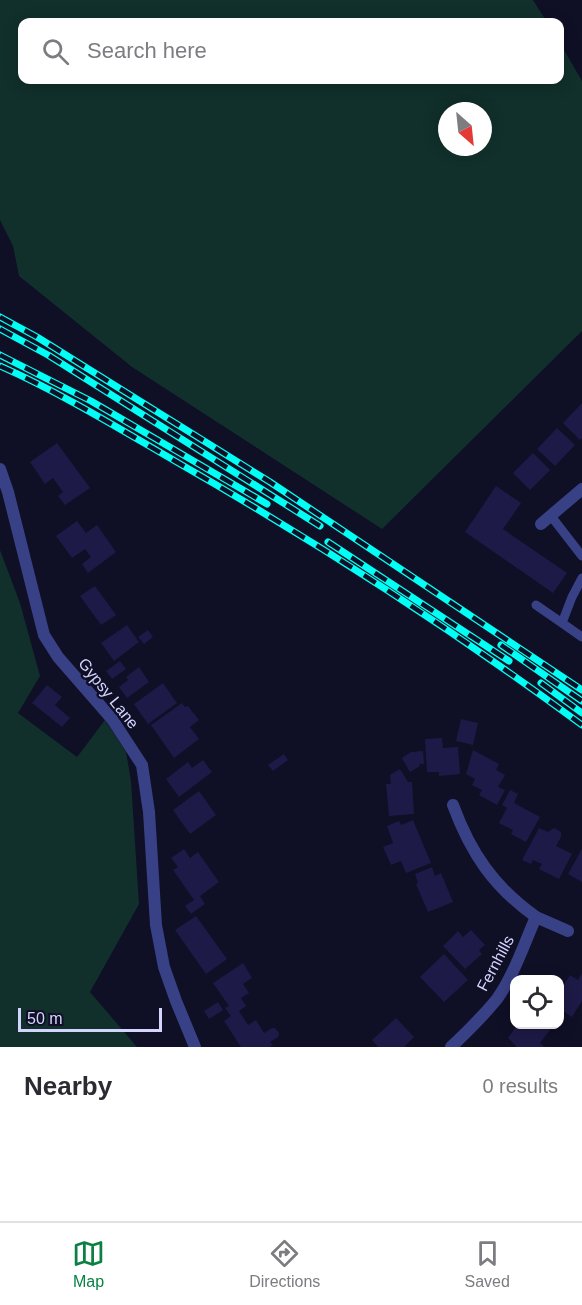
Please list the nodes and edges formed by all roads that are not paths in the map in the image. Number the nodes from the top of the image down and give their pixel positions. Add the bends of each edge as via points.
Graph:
1 (0, 469) edge
2 (582, 489) edge
3 (546, 520) joint
4 (582, 556) edge
5 (582, 578) edge
6 (536, 605) dead end
7 (562, 623) junction
8 (582, 637) edge
9 (453, 805) dead end
10 (536, 917) junction
11 (568, 932) dead end
12 (195, 1047) edge
13 (451, 1047) edge

1 - 12 street, Gypsy Lane via 44,635 58,657 112,718 142,765 156,925 164,967
2 - 3 street
3 - 4 lane
5 - 7 lane
6 - 7 lane
7 - 8 lane
9 - 10 street via 465,835 495,882
10 - 11 street
10 - 13 street, Fernhills via 497,998

